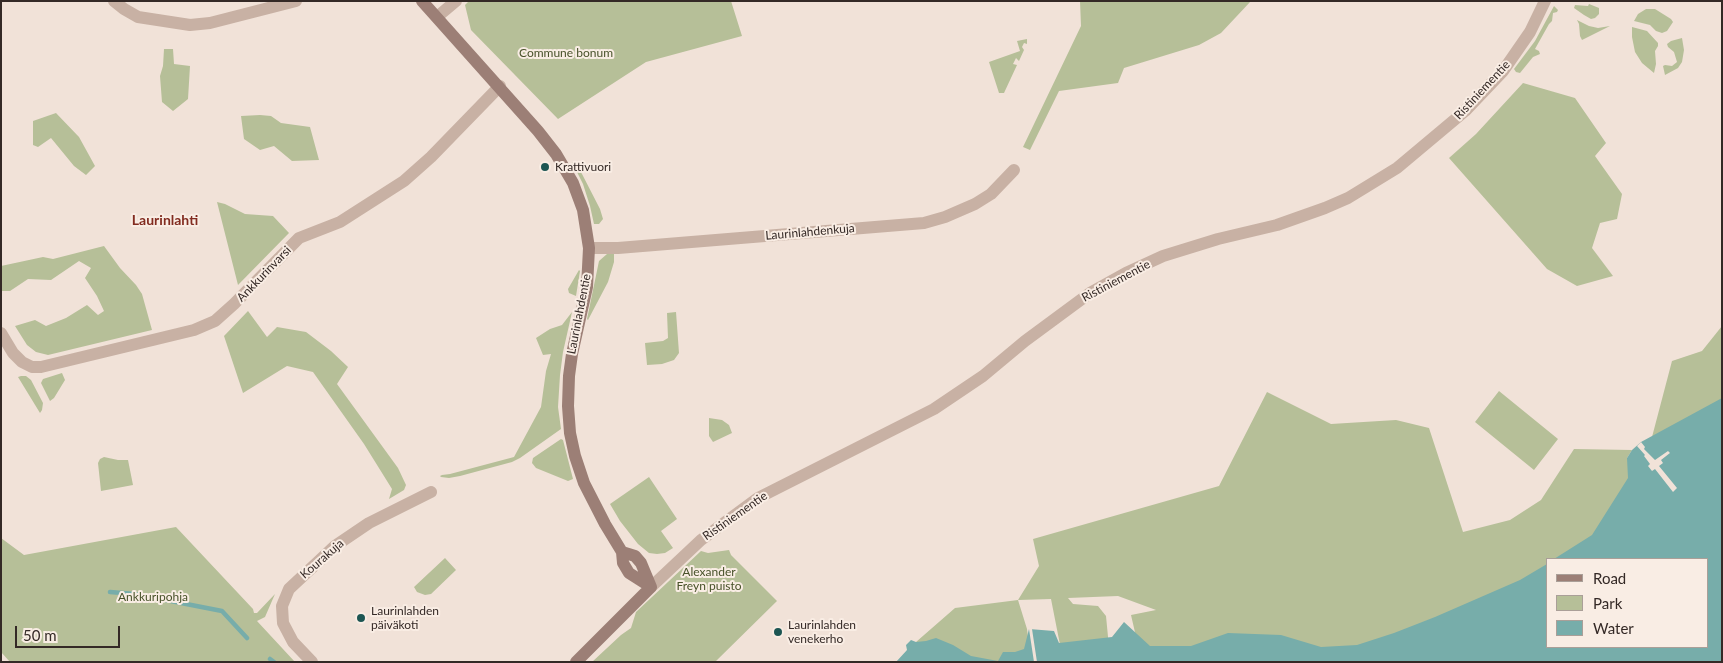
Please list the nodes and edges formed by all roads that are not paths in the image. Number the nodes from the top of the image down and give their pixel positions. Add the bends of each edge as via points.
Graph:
1 (114, 1) edge
2 (296, 1) edge
3 (422, 1) edge
4 (456, 1) edge
5 (1545, 1) edge
6 (437, 17) junction
7 (500, 86) junction
8 (1014, 170) dead end
9 (589, 248) junction
10 (1, 333) edge
11 (431, 492) dead end
12 (651, 587) junction
13 (312, 662) edge
14 (576, 662) edge

1 - 2 street via 138,16 190,25
3 - 6 street, Laurinlahdentie
4 - 6 street
5 - 12 street, Ristiniementie via 1530,32 1503,71 1465,111 1397,168 1348,198 1318,211 1164,256 1098,288 983,376 934,408 758,498 701,540
6 - 7 street, Laurinlahdentie
7 - 9 street, Laurinlahdentie via 563,164 583,210
7 - 10 street, Ankkurinvarsi via 404,181 340,222 299,238 215,321 194,330 41,367 22,362
8 - 9 street, Laurinlahdenkuja via 991,194 975,204 924,223 625,248
9 - 12 street, Laurinlahdentie via 587,287 569,376 570,433 584,483 605,524 622,552 634,556 641,563
11 - 13 street, Kourakuja via 368,523 342,540 289,589 282,606 283,622 293,642
12 - 14 street

